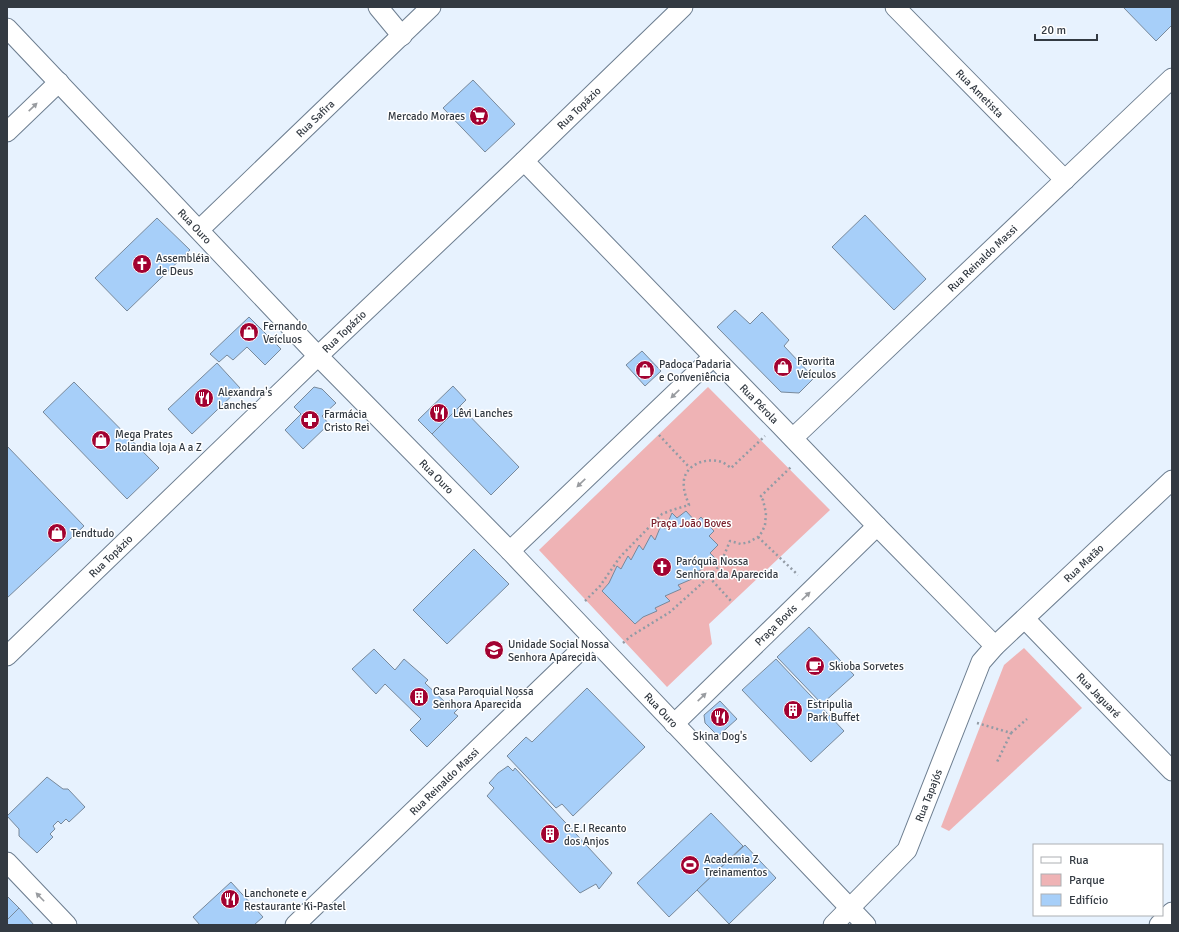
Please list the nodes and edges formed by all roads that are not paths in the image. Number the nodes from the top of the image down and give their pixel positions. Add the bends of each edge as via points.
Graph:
1 (378, 7) edge
2 (432, 7) edge
3 (683, 7) edge
4 (896, 7) edge
5 (7, 28) edge
6 (402, 36) junction
7 (1172, 78) edge
8 (59, 82) junction
9 (7, 132) edge
10 (524, 162) junction
11 (1064, 180) junction
12 (199, 230) junction
13 (318, 356) junction
14 (713, 357) junction
15 (793, 438) junction
16 (1172, 480) edge
17 (877, 526) junction
18 (510, 551) junction
19 (1025, 619) junction
20 (593, 638) junction
21 (995, 646) junction
22 (7, 656) edge
23 (674, 724) junction
24 (1172, 771) edge
25 (7, 862) edge
26 (850, 909) junction
27 (1172, 912) edge
28 (68, 925) edge
29 (295, 925) edge
30 (833, 925) edge
31 (866, 925) edge
32 (1159, 925) edge

1 - 6 street
2 - 6 street, Rua Safira
3 - 10 street, Rua Topázio
4 - 11 street, Rua Ametista
5 - 8 street, Rua Ouro
6 - 12 street, Rua Safira
7 - 11 street, Rua Reinaldo Massi
9 -> 8 street
8 - 12 street, Rua Ouro
10 - 13 street, Rua Topázio
10 - 14 street, Rua Pérola
11 - 15 street, Rua Reinaldo Massi
12 - 13 street, Rua Ouro
13 - 18 street, Rua Ouro
13 - 22 street, Rua Topázio
14 - 15 street, Rua Pérola
14 -> 18 street
15 - 17 street, Rua Pérola
16 - 19 street, Rua Matão
17 - 21 street, Rua Pérola
23 -> 17 street, Praça Bovis
18 - 20 street, Rua Ouro
19 - 21 street, Rua Matão
19 - 24 street, Rua Jaguaré
20 - 23 street, Rua Ouro
20 - 29 street, Rua Reinaldo Massi
21 - 26 street, Rua Tapajós via 981,662 907,850
23 - 26 street, Rua Ouro
28 -> 25 street
26 - 30 street, Rua Tapajós
26 - 31 street, Rua Ouro
27 - 32 street

